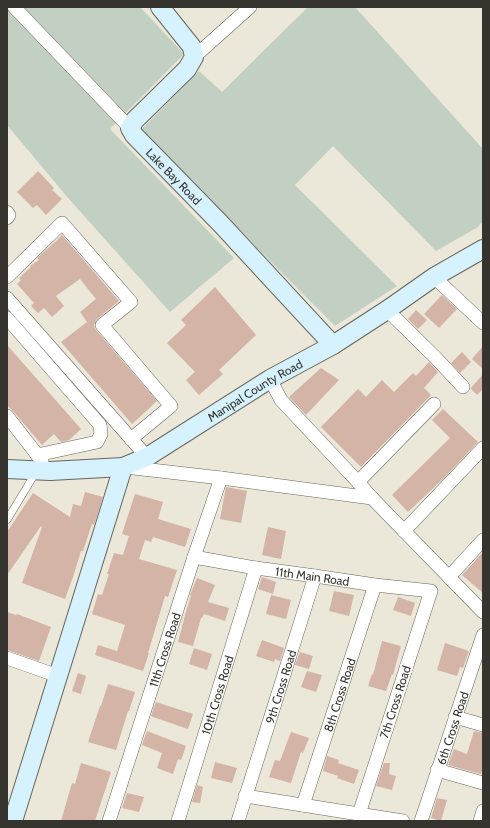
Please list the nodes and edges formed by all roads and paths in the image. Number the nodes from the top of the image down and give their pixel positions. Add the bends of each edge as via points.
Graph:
1 (14, 7) edge
2 (162, 7) edge
3 (250, 7) edge
4 (194, 57) junction
5 (130, 128) junction
6 (7, 212) edge
7 (7, 218) edge
8 (483, 249) edge
9 (7, 277) edge
10 (434, 277) junction
11 (7, 298) edge
12 (387, 310) junction
13 (7, 318) edge
14 (483, 323) edge
15 (333, 345) junction
16 (270, 380) junction
17 (463, 387) dead end
18 (434, 404) dead end
19 (7, 416) edge
20 (131, 439) junction
21 (483, 448) edge
22 (147, 457) junction
23 (42, 466) junction
24 (123, 467) junction
25 (7, 469) edge
26 (221, 478) junction
27 (358, 482) junction
28 (372, 498) junction
29 (7, 520) edge
30 (404, 531) junction
31 (483, 540) edge
32 (194, 557) junction
33 (256, 568) junction
34 (315, 576) junction
35 (449, 576) junction
36 (375, 585) junction
37 (431, 590) joint
38 (483, 612) edge
39 (483, 635) edge
40 (7, 658) edge
41 (58, 676) junction
42 (455, 717) junction
43 (483, 725) edge
44 (438, 770) junction
45 (483, 783) edge
46 (245, 796) junction
47 (302, 805) junction
48 (483, 811) edge
49 (359, 814) junction
50 (13, 821) edge
51 (109, 821) edge
52 (178, 821) edge
53 (238, 821) edge
54 (403, 821) edge
55 (421, 821) edge
56 (480, 821) edge

1 - 5 street, Lake Bay Road
2 - 4 street via 192,47
3 - 4 street
4 - 5 street via 187,69
5 - 15 street, Lake Bay Road
6 - 7 street
8 - 10 street, Manipal County Road
9 - 20 street via 62,224 131,302 102,325 171,406
10 - 12 street, Manipal County Road
10 - 14 street
11 - 20 street
12 - 15 street, Manipal County Road
12 - 17 street
13 - 23 street via 100,425 101,434 97,442
15 - 16 street, Manipal County Road
16 - 22 street, Manipal County Road
16 - 27 street via 281,400
18 - 27 street
19 - 23 street
20 - 22 street
21 - 30 street
22 - 24 street, Manipal County Road
23 - 24 street, Manipal County Road
23 - 25 street, Manipal County Road
23 - 29 lane
24 - 26 street
24 - 41 street
26 - 28 street
26 - 32 street, 11th Cross Road
27 - 28 street
28 - 30 street
30 - 35 street
31 - 35 street
32 - 33 street, 11th Main Road
32 - 51 street, 11th Cross Road
33 - 34 street, 11th Main Road
33 - 52 street, 10th Cross Road
34 - 36 street, 11th Main Road
34 - 46 street, 9th Cross Road
35 - 38 street
36 - 37 street, 11th Main Road
36 - 47 street, 8th Cross Road
37 - 49 street, 7th Cross Road
39 - 42 street, 6th Cross Road
40 - 41 street
41 - 50 street
42 - 43 street
42 - 44 street, 6th Cross Road
44 - 45 street
44 - 55 street, 6th Cross Road
46 - 47 street
46 - 53 street, 9th Cross Road
47 - 49 street
48 - 56 street
49 - 54 street

